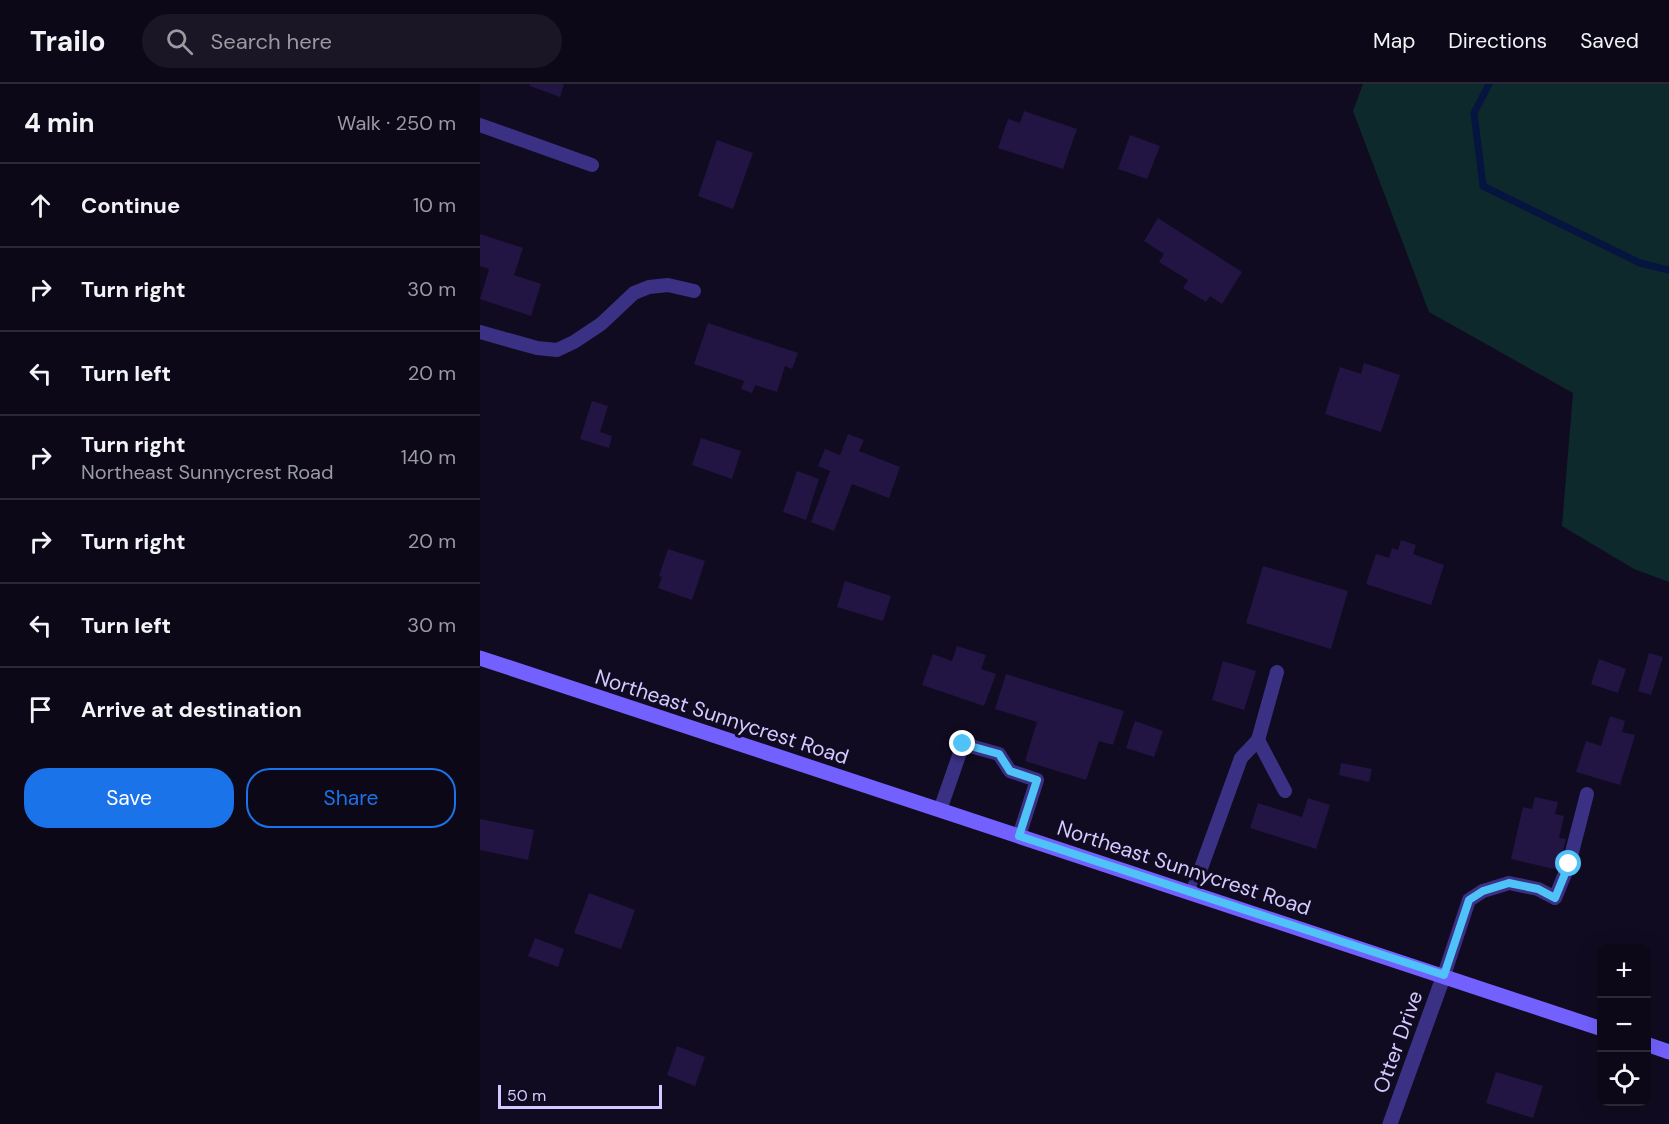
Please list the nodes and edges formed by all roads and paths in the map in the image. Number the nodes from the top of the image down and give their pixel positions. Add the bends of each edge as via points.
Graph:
1 (480, 125) edge
2 (592, 165) dead end
3 (694, 291) dead end
4 (480, 332) edge
5 (480, 658) edge
6 (1277, 672) dead end
7 (1258, 740) junction
8 (1285, 791) dead end
9 (1587, 794) dead end
10 (940, 810) junction
11 (1019, 836) junction
12 (1192, 893) junction
13 (1444, 975) junction
14 (1597, 1027) edge
15 (1651, 1045) edge
16 (1669, 1052) edge
17 (1390, 1124) edge

1 - 2 lane
3 - 4 lane via 668,285 634,293 601,324 557,350
5 - 10 street, Northeast Sunnycrest Road
6 - 7 lane
7 - 8 lane
7 - 12 lane via 1241,758
9 - 13 lane via 1569,864 1555,898 1538,889 1509,883 1469,900
10 - 11 street, Northeast Sunnycrest Road
10 - 11 lane via 963,744 999,754 1010,771 1037,780
11 - 12 street, Northeast Sunnycrest Road
12 - 13 street, Northeast Sunnycrest Road
13 - 14 street, Northeast Sunnycrest Road
13 - 17 street, Otter Drive
15 - 16 street

